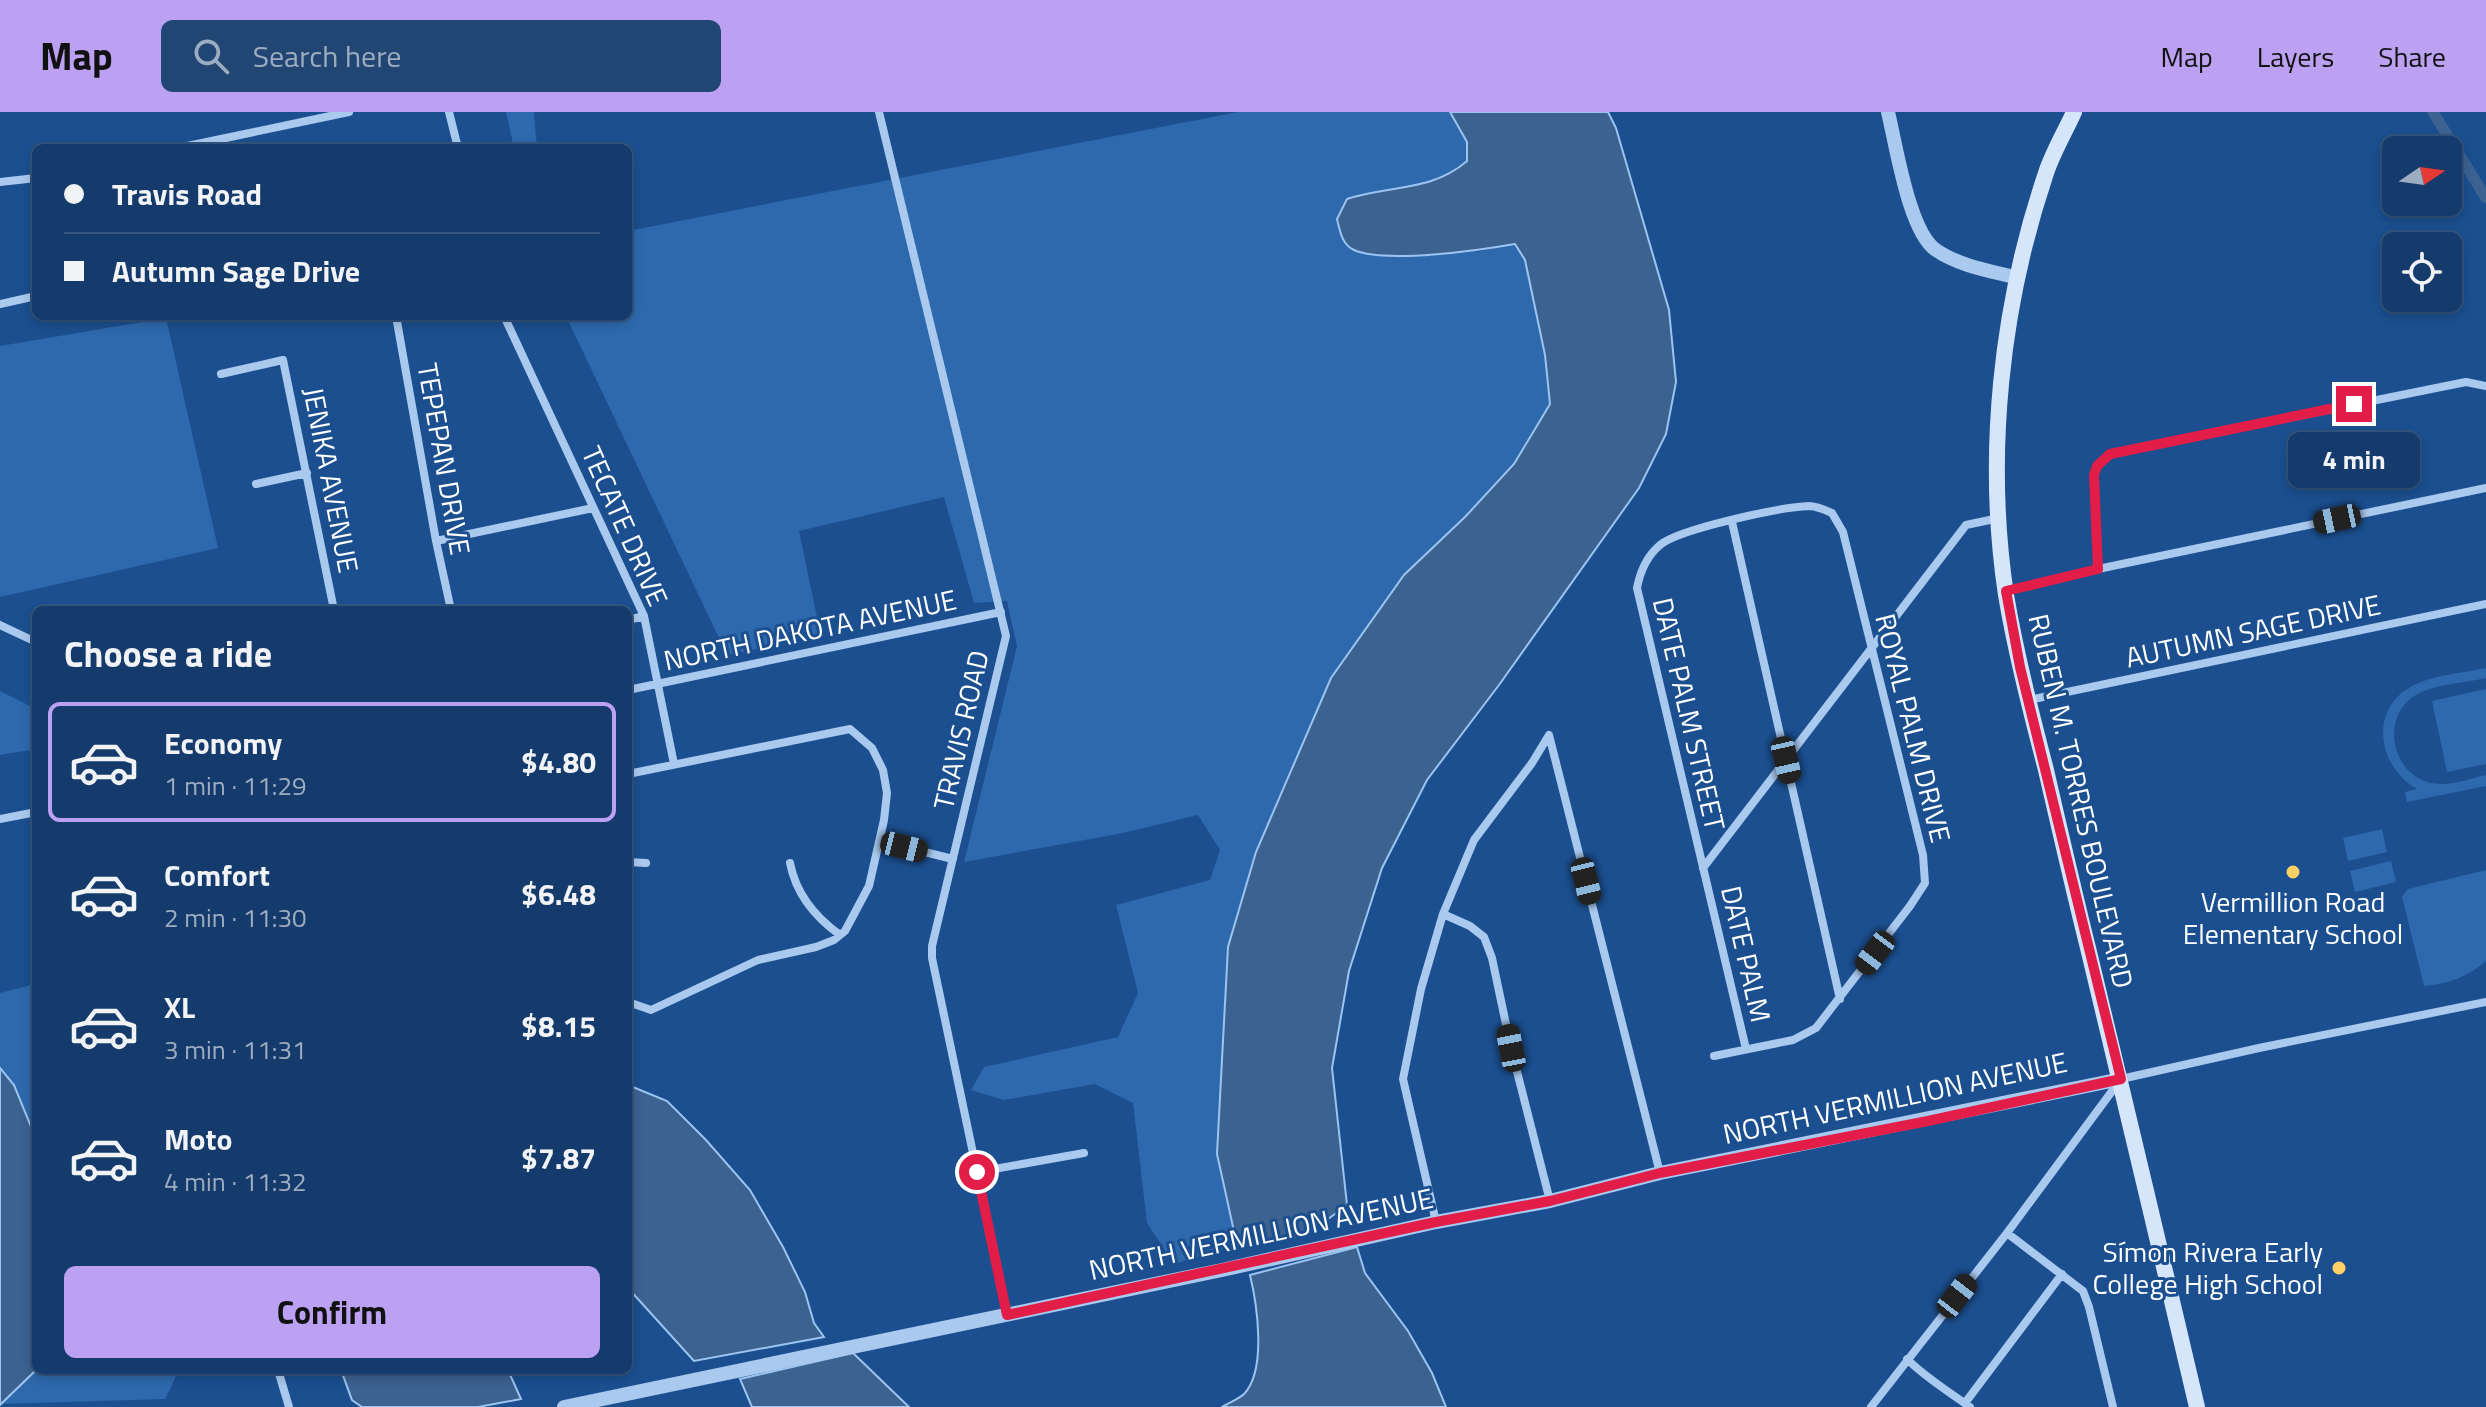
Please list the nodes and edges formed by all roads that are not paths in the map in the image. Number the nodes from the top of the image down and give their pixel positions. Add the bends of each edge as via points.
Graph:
1 (349, 112) edge
2 (449, 112) edge
3 (879, 112) edge
4 (1888, 112) edge
5 (2074, 112) edge
6 (197, 144) edge
7 (457, 144) edge
8 (32, 178) edge
9 (0, 182) edge
10 (2018, 278) junction
11 (32, 297) edge
12 (0, 304) edge
13 (397, 320) edge
14 (506, 320) edge
15 (221, 374) dead end
16 (2486, 386) edge
17 (307, 473) junction
18 (256, 484) dead end
19 (2486, 488) edge
20 (593, 508) junction
21 (1999, 518) junction
22 (1732, 522) junction
23 (436, 541) junction
24 (2098, 569) junction
25 (1641, 570) joint
26 (2006, 591) junction
27 (2486, 604) edge
28 (333, 606) edge
29 (450, 606) edge
30 (1001, 612) junction
31 (644, 616) junction
32 (632, 619) edge
33 (0, 625) edge
34 (32, 640) edge
35 (1871, 649) junction
36 (660, 684) junction
37 (632, 689) edge
38 (2028, 700) junction
39 (1786, 760) junction
40 (674, 764) junction
41 (632, 773) edge
42 (32, 813) edge
43 (0, 819) edge
44 (880, 841) junction
45 (953, 859) junction
46 (632, 862) edge
47 (646, 863) dead end
48 (790, 863) dead end
49 (1703, 868) junction
50 (1443, 914) junction
51 (840, 935) junction
52 (1840, 999) junction
53 (2486, 1002) edge
54 (632, 1003) edge
55 (1746, 1049) junction
56 (1714, 1056) dead end
57 (2121, 1079) junction
58 (1084, 1153) dead end
59 (977, 1172) junction
60 (1660, 1173) junction
61 (1550, 1201) junction
62 (1436, 1222) junction
63 (2007, 1233) junction
64 (2062, 1274) junction
65 (1007, 1315) junction
66 (1907, 1359) junction
67 (279, 1374) edge
68 (615, 1402) edge
69 (1967, 1405) edge
70 (289, 1407) edge
71 (564, 1407) edge
72 (1871, 1407) edge
73 (2113, 1407) edge
74 (2197, 1407) edge

1 - 6 street
2 - 7 street
3 - 30 street, TRAVIS ROAD
4 - 10 street via 1913,212 1932,248
5 - 10 main road, RUBEN M. TORRES BOULEVARD via 2047,171
8 - 9 street
10 - 21 main road, RUBEN M. TORRES BOULEVARD via 2001,387
11 - 12 street
13 - 23 street, TEPEPAN DRIVE
14 - 20 street, TECATE DRIVE
15 - 17 street, JENIKA AVENUE via 283,360
16 - 24 street via 2466,382 2110,454 2094,475
17 - 18 street
17 - 28 street, JENIKA AVENUE
19 - 24 street
20 - 23 street
20 - 31 street, TECATE DRIVE
21 - 26 main road, RUBEN M. TORRES BOULEVARD
21 - 35 street via 1966,525
22 - 25 street, ROYAL PALM DRIVE via 1675,536 1659,546
22 - 35 street, ROYAL PALM DRIVE via 1813,506 1832,513 1843,532
22 - 39 street
23 - 29 street, TEPEPAN DRIVE
24 - 26 street
25 - 49 street, DATE PALM STREET via 1637,588
26 - 38 main road, RUBEN M. TORRES BOULEVARD
27 - 38 street, AUTUMN SAGE DRIVE
30 - 36 street, NORTH DAKOTA AVENUE
30 - 45 street, TRAVIS ROAD via 1006,636
31 - 32 street
31 - 36 street, TECATE DRIVE
33 - 34 street
35 - 39 street
35 - 52 street, ROYAL PALM DRIVE via 1923,855 1925,883
36 - 37 street, NORTH DAKOTA AVENUE
36 - 40 street, TECATE DRIVE
38 - 57 main road, RUBEN M. TORRES BOULEVARD
39 - 49 street
39 - 52 street
40 - 41 street
40 - 44 street via 850,729 872,748 883,770 887,793
42 - 43 street
44 - 45 street
44 - 51 street via 869,886
45 - 59 street, TRAVIS ROAD via 932,958
46 - 47 street
48 - 51 street via 803,897
49 - 55 street, DATE PALM
50 - 60 street via 1474,840 1549,735
50 - 61 street via 1484,937 1492,958
50 - 62 street via 1403,1079
51 - 54 street via 816,947 758,960 651,1010
52 - 55 street, ROYAL PALM DRIVE via 1816,1028 1793,1040
53 - 57 street, NORTH VERMILLION AVENUE
55 - 56 street, ROYAL PALM DRIVE
57 - 60 street, NORTH VERMILLION AVENUE
57 - 63 street
57 - 74 main road, RUBEN M. TORRES BOULEVARD
58 - 59 street
59 - 65 street, TRAVIS ROAD
60 - 61 street, NORTH VERMILLION AVENUE
61 - 62 street, NORTH VERMILLION AVENUE
62 - 65 street, NORTH VERMILLION AVENUE
63 - 64 street
63 - 66 street
64 - 69 street
64 - 73 street via 2087,1298
65 - 68 street, NORTH VERMILLION AVENUE
66 - 69 street
66 - 72 street
67 - 70 street
68 - 71 street, NORTH VERMILLION AVENUE

